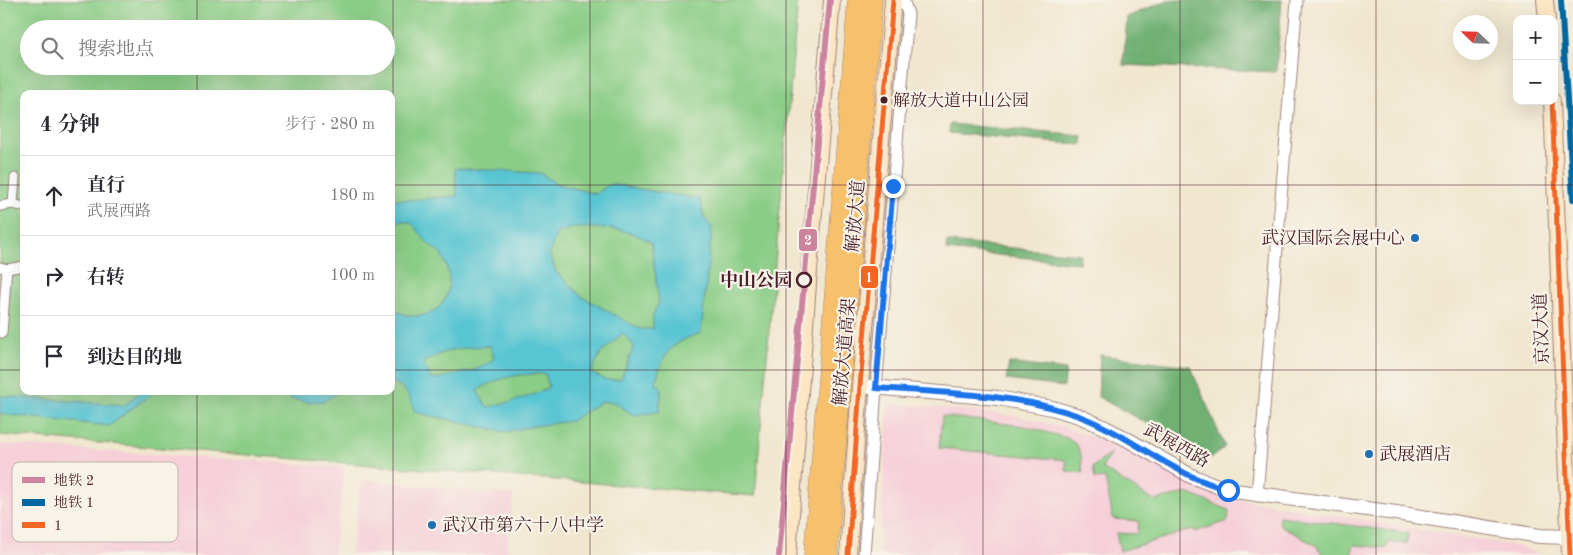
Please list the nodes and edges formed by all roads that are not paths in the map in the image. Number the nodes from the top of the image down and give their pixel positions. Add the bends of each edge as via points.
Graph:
1 (832, 0) edge
2 (858, 0) edge
3 (873, 0) edge
4 (894, 0) edge
5 (903, 0) edge
6 (1297, 0) edge
7 (1545, 0) edge
8 (1546, 15) edge
9 (1552, 105) edge
10 (15, 178) dead end
11 (13, 204) junction
12 (0, 206) edge
13 (20, 206) edge
14 (20, 266) edge
15 (4, 268) edge
16 (2, 333) dead end
17 (868, 387) junction
18 (1570, 484) edge
19 (1257, 496) junction
20 (1569, 537) junction
21 (788, 555) edge
22 (813, 555) edge
23 (828, 555) edge
24 (848, 555) edge
25 (864, 555) edge
26 (1570, 555) edge

1 - 21 main road
2 - 22 main road, 解放大道高架
3 - 23 main road, 解放大道高架
4 - 17 main road, 解放大道
5 - 17 street via 908,14
6 - 19 street
7 - 8 main road
9 - 18 main road, 京汉大道
10 - 11 street
11 - 12 street
11 - 13 street
14 - 15 street
15 - 16 street
17 - 19 street, 武展西路 via 998,398 1052,408 1101,426 1191,476 1228,490
17 - 24 main road, 解放大道
17 - 25 street
18 - 20 main road, 京汉大道
19 - 20 street, 武展西路 via 1396,513 1540,536
20 - 26 main road, 京汉大道

